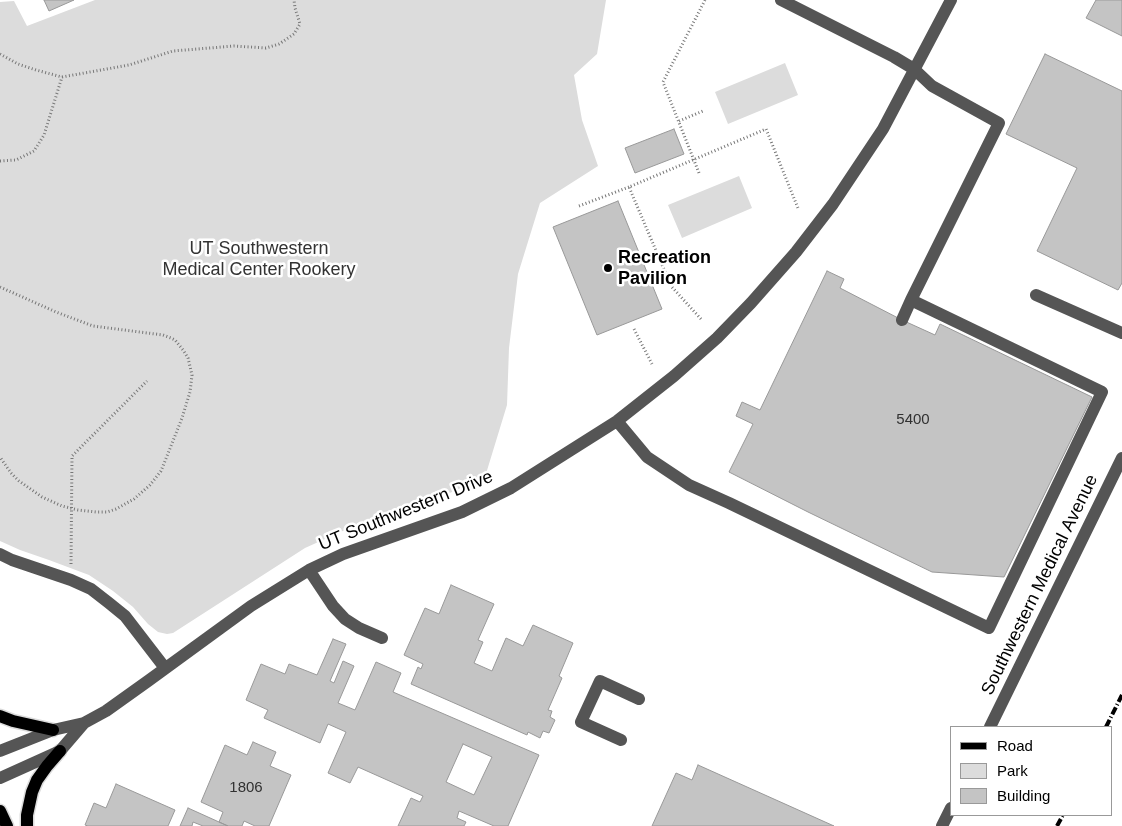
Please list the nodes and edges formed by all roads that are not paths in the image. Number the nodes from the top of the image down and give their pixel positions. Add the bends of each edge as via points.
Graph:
1 (781, 0) edge
2 (951, 0) edge
3 (914, 69) junction
4 (1036, 295) dead end
5 (911, 300) junction
6 (902, 320) dead end
7 (1122, 333) edge
8 (617, 422) junction
9 (1122, 458) edge
10 (0, 554) edge
11 (309, 570) junction
12 (382, 638) dead end
13 (165, 668) junction
14 (640, 699) dead end
15 (0, 716) edge
16 (84, 723) junction
17 (990, 726) edge
18 (53, 730) junction
19 (621, 740) dead end
20 (0, 751) edge
21 (60, 751) junction
22 (0, 778) edge
23 (950, 810) edge
24 (0, 811) edge
25 (7, 826) edge
26 (28, 826) edge
27 (942, 826) edge

1 - 3 street
2 - 3 street, UT Southwestern Drive
3 - 5 street via 932,86 999,123
3 - 8 street, UT Southwestern Drive via 883,129 796,252 718,338
4 - 7 street
5 - 6 street
5 - 8 street via 1102,392 989,628 689,485 646,457
8 - 11 street, UT Southwestern Drive via 511,488 462,512 343,554
9 - 17 street, Southwestern Medical Avenue
10 - 13 street via 71,575 125,616
11 - 12 street via 344,619
11 - 13 street, UT Southwestern Drive via 251,606
13 - 16 street, UT Southwestern Drive
14 - 19 street via 600,681 581,722
15 - 18 main road
16 - 18 street, UT Southwestern Drive
16 - 21 street, UT Southwestern Drive
18 - 20 street, UT Southwestern Drive
21 - 22 street, UT Southwestern Drive
21 - 26 main road via 37,780 27,816
23 - 27 street
24 - 25 main road

